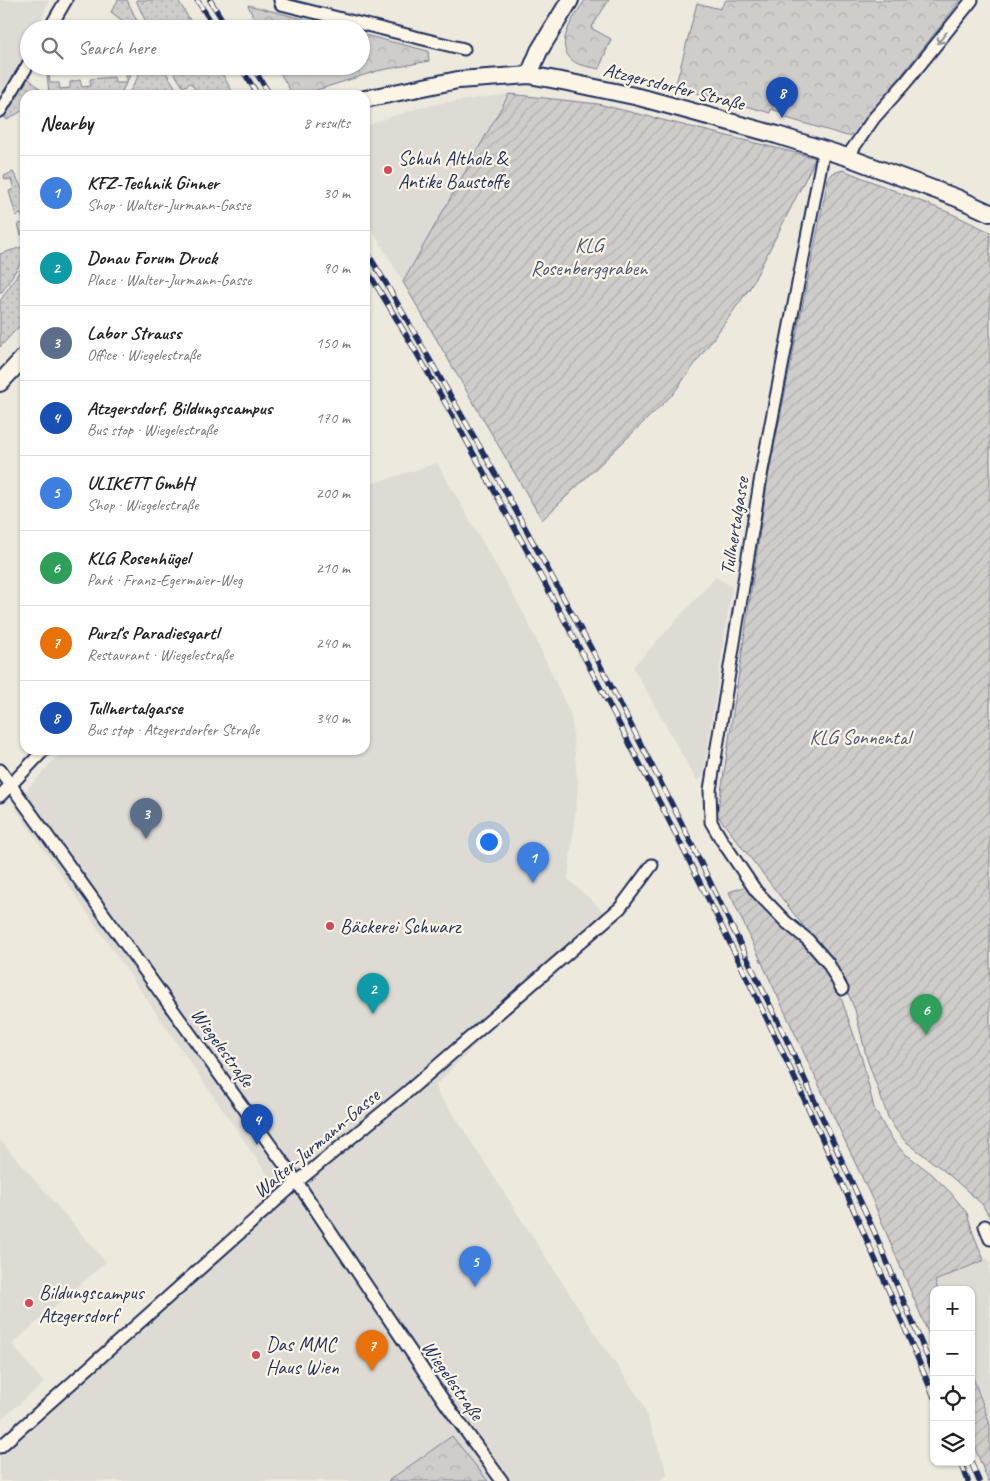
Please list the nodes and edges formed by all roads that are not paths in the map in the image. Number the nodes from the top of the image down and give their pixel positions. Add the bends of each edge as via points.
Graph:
1 (66, 0) edge
2 (280, 0) edge
3 (570, 0) edge
4 (972, 0) edge
5 (54, 20) edge
6 (347, 20) edge
7 (370, 26) edge
8 (464, 49) dead end
9 (22, 75) edge
10 (529, 75) junction
11 (370, 98) edge
12 (0, 111) edge
13 (824, 150) junction
14 (847, 157) junction
15 (990, 214) edge
16 (20, 361) edge
17 (0, 383) edge
18 (39, 755) edge
19 (0, 770) edge
20 (11, 785) junction
21 (0, 796) edge
22 (652, 865) dead end
23 (842, 989) dead end
24 (297, 1182) junction
25 (985, 1226) dead end
26 (990, 1239) edge
27 (0, 1447) edge
28 (502, 1481) edge

1 - 5 street
2 - 6 street via 282,4
3 - 10 street via 539,51
4 -> 14 street via 874,118
7 - 8 street
9 - 12 street
10 - 11 street, Atzgersdorfer Straße via 458,80
10 - 13 street, Atzgersdorfer Straße via 639,97
13 - 14 street, Atzgersdorfer Straße
13 - 23 street, Tullnertalgasse via 762,470 710,790 711,822 756,891 808,940 828,963
14 - 15 street, Atzgersdorfer Straße via 957,198
16 - 17 street
18 - 20 street
19 - 20 street, Wiegelestraße
20 - 21 street
20 - 24 street, Wiegelestraße
22 - 24 street, Walter-Jurmann-Gasse via 620,908 406,1093
24 - 27 street, Walter-Jurmann-Gasse
24 - 28 street, Wiegelestraße via 446,1404
25 - 26 street

